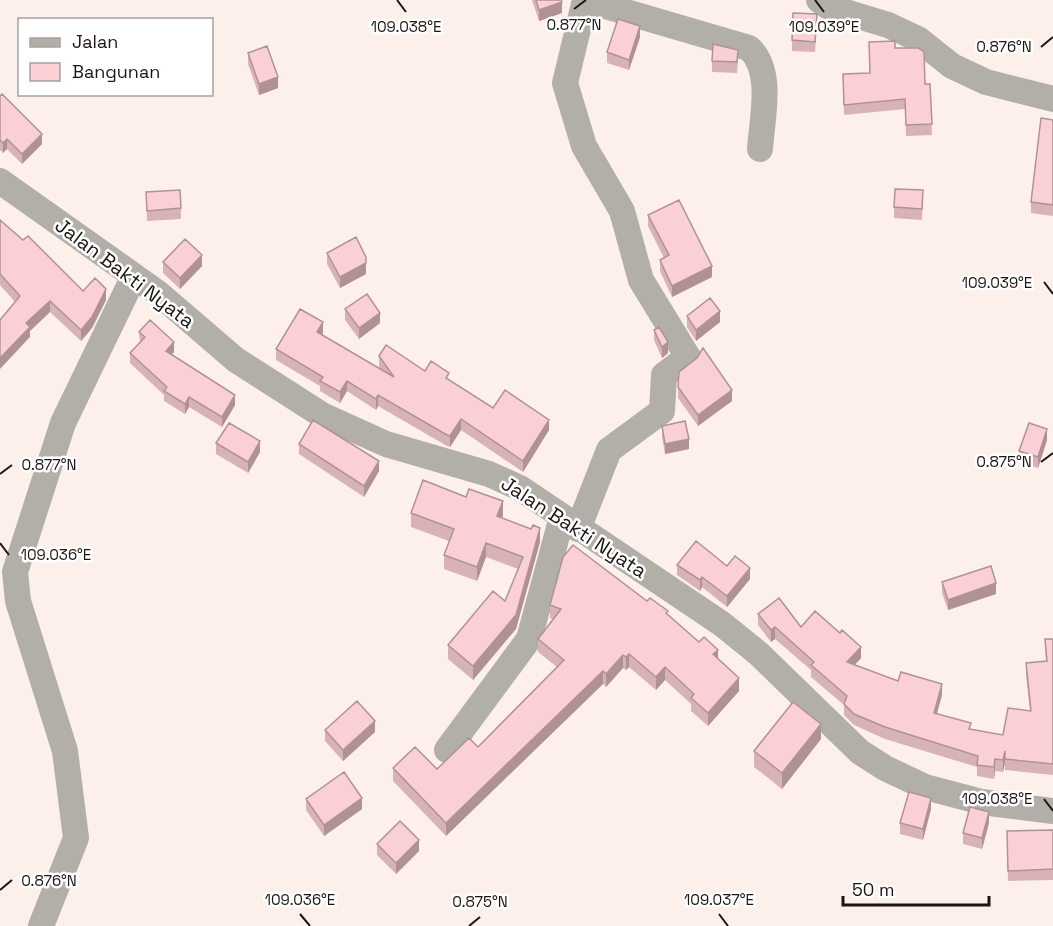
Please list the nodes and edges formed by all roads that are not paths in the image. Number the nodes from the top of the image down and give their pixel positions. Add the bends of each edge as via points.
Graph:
1 (585, 0) edge
2 (819, 0) edge
3 (1053, 99) edge
4 (760, 149) dead end
5 (0, 181) edge
6 (134, 276) junction
7 (570, 523) junction
8 (447, 750) dead end
9 (1053, 811) edge
10 (41, 926) edge

1 - 4 street via 749,48 764,72
1 - 7 street via 565,83 584,146 622,212 641,280 688,357 663,375 662,411 609,450
2 - 3 street via 918,39 952,66 986,82
5 - 6 street, Jalan Bakti Nyata
6 - 7 street, Jalan Bakti Nyata via 236,360 322,415 386,444 489,474 520,488
6 - 10 street via 63,423 15,572 18,601 65,752 76,838
7 - 8 street via 529,639
7 - 9 street, Jalan Bakti Nyata via 722,624 860,752 885,768 925,787 981,802

